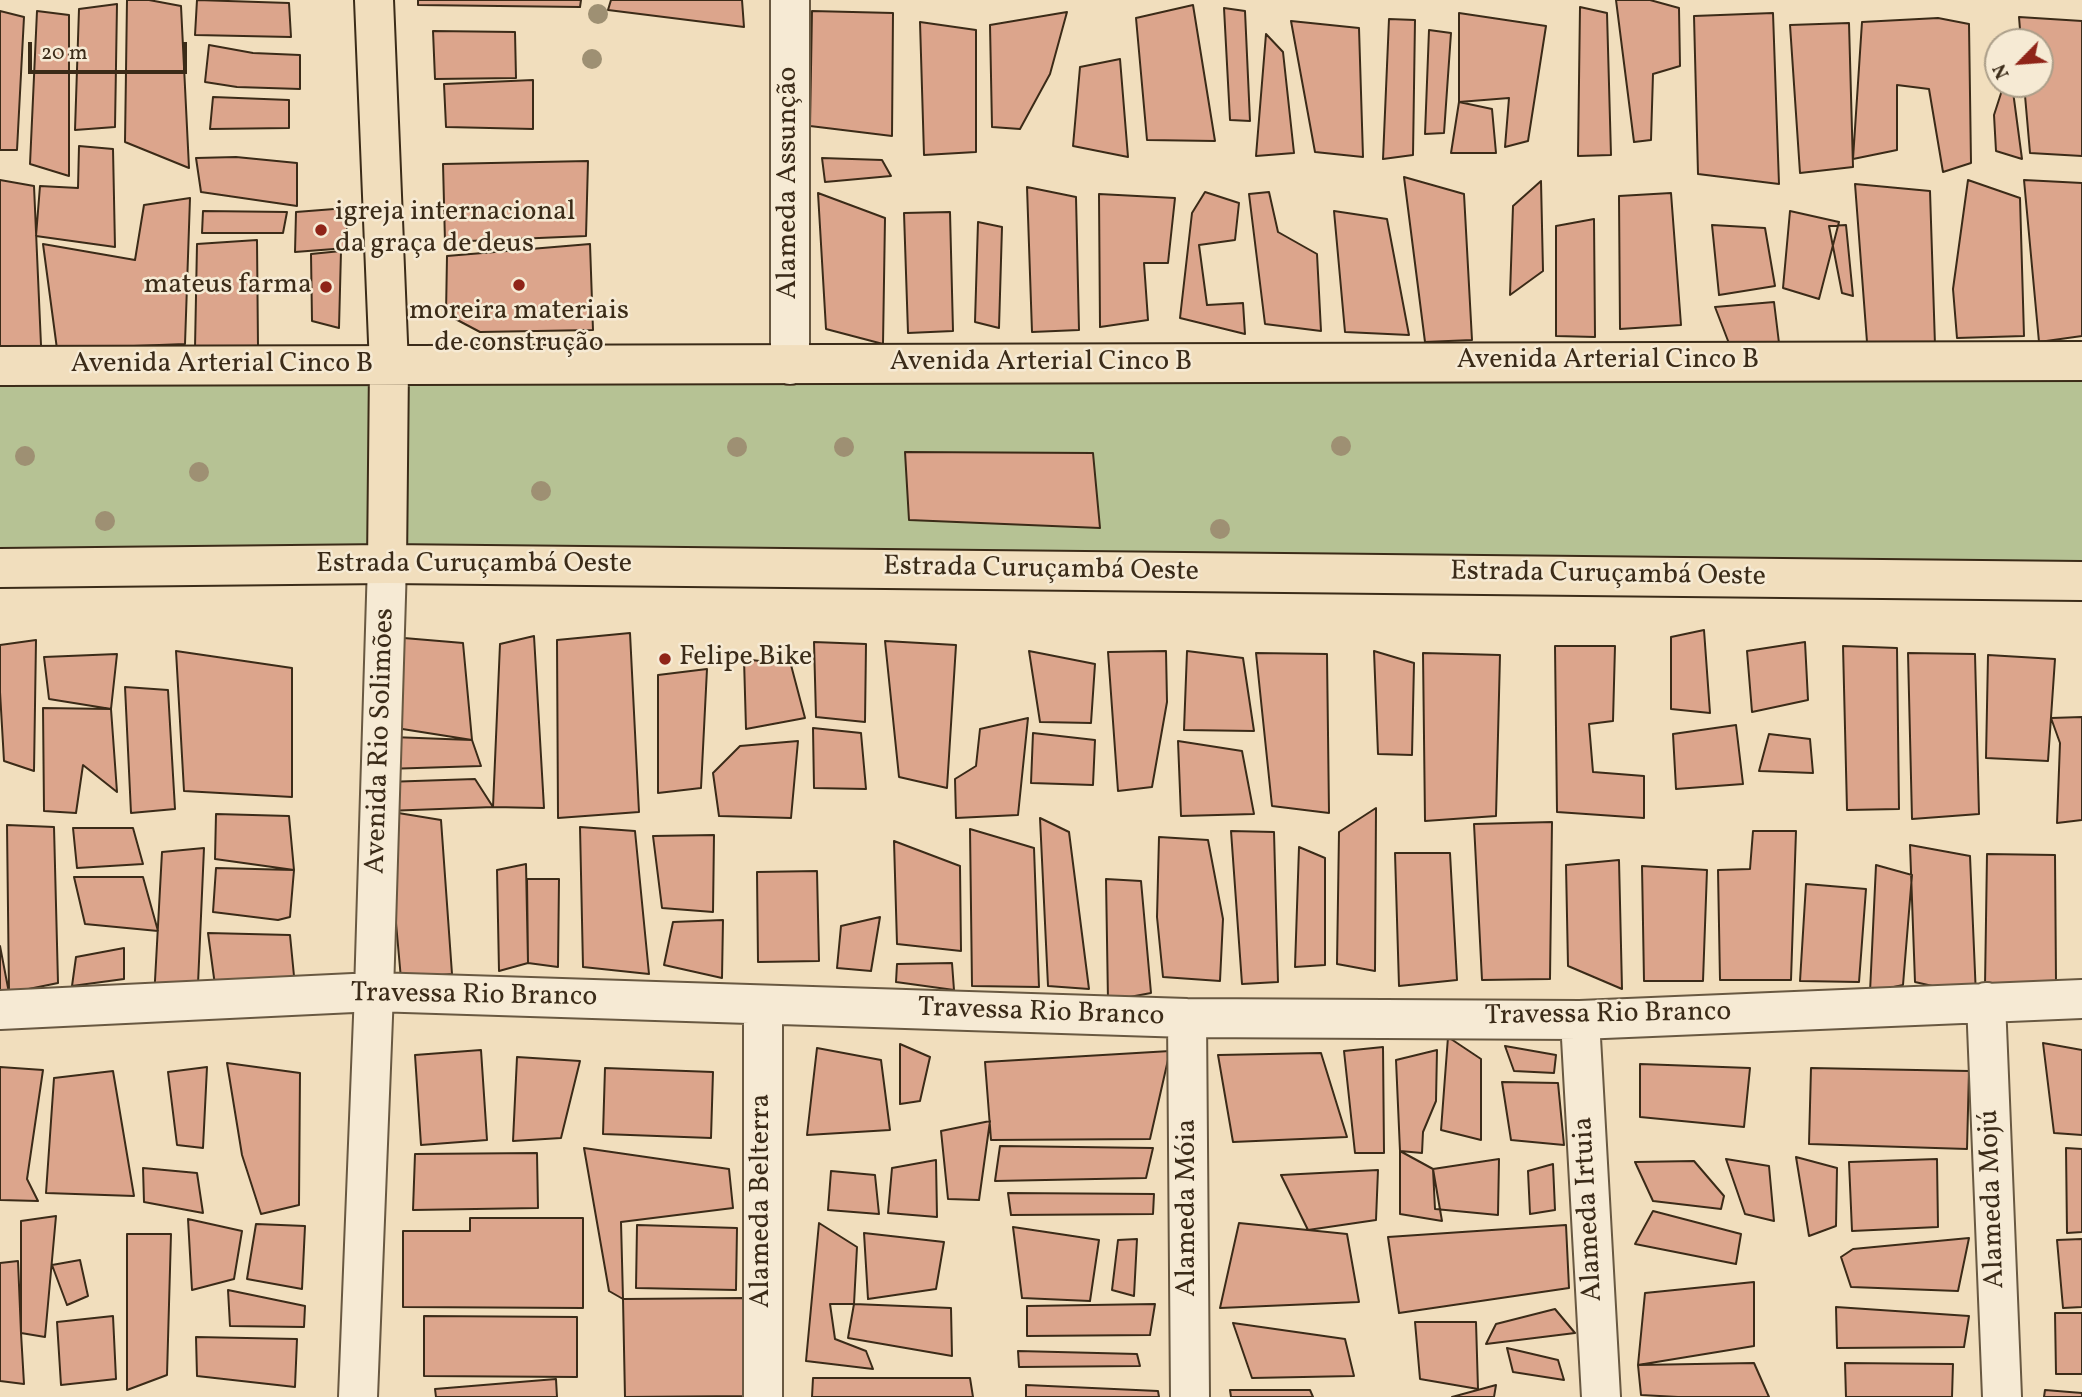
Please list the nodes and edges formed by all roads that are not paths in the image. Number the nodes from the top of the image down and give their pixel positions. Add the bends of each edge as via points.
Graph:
1 (374, 0) edge
2 (790, 0) edge
3 (2082, 361) edge
4 (790, 365) junction
5 (0, 366) edge
6 (388, 366) junction
7 (387, 564) junction
8 (0, 568) edge
9 (2082, 581) edge
10 (374, 992) junction
11 (2082, 999) edge
12 (1986, 1002) junction
13 (763, 1005) junction
14 (0, 1010) edge
15 (1187, 1018) junction
16 (1580, 1020) junction
17 (358, 1397) edge
18 (763, 1397) edge
19 (1190, 1397) edge
20 (1601, 1397) edge
21 (2003, 1397) edge

1 - 6 main road, Avenida Rio Solimões
2 - 4 street, Alameda Assunção
3 - 4 main road, Avenida Arterial Cinco B
4 - 6 main road, Avenida Arterial Cinco B
5 - 6 main road, Avenida Arterial Cinco B
6 - 7 main road, Avenida Rio Solimões
7 - 8 main road, Estrada Curuçambá Oeste
7 - 9 main road, Estrada Curuçambá Oeste
7 - 10 street, Avenida Rio Solimões
10 - 13 street, Travessa Rio Branco
10 - 14 street, Travessa Rio Branco
10 - 17 street, Avenida Rio Solimões
11 - 12 street, Travessa Rio Branco
12 - 16 street, Travessa Rio Branco
12 - 21 street, Alameda Mojú
13 - 15 street, Travessa Rio Branco
13 - 18 street, Alameda Belterra
15 - 16 street, Travessa Rio Branco
15 - 19 street, Alameda Móia
16 - 20 street, Alameda Irtuia

